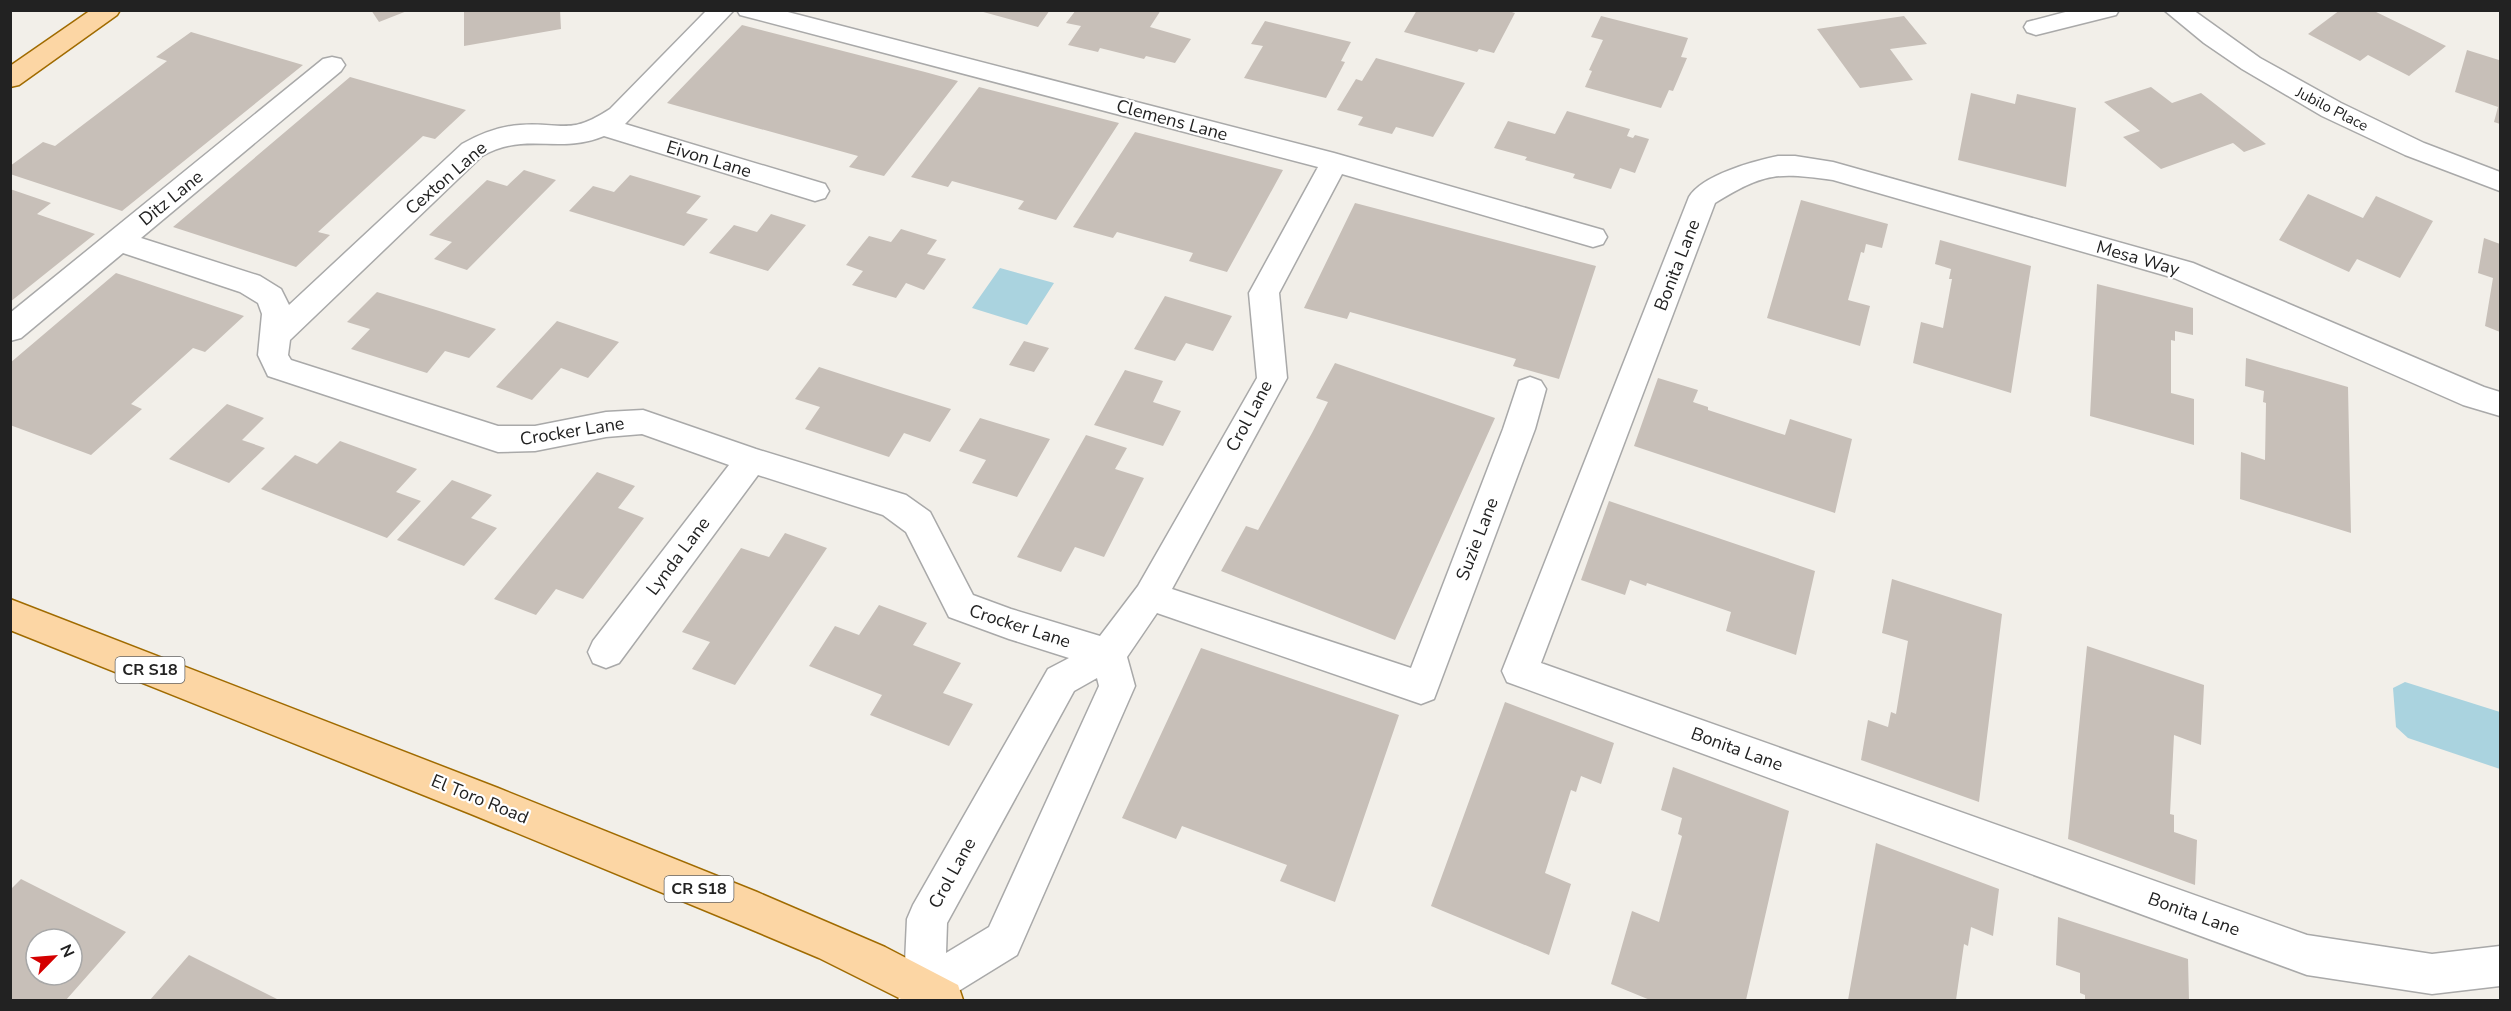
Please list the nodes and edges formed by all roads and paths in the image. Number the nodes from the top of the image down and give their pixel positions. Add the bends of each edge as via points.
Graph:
1 (108, 10) edge
2 (722, 10) edge
3 (749, 10) edge
4 (2107, 10) edge
5 (2176, 10) edge
6 (2036, 27) dead end
7 (332, 65) dead end
8 (10, 79) edge
9 (602, 126) junction
10 (1334, 162) junction
11 (1759, 170) joint
12 (2500, 182) edge
13 (815, 191) dead end
14 (1593, 237) dead end
15 (118, 241) junction
16 (10, 330) edge
17 (275, 336) junction
18 (1530, 390) dead end
19 (2500, 404) edge
20 (751, 460) junction
21 (1150, 596) junction
22 (10, 614) edge
23 (606, 652) dead end
24 (1108, 654) junction
25 (2500, 966) edge
26 (928, 997) edge

1 - 8 main road
2 - 9 street, Cexton Lane via 619,115
3 - 10 street, Clemens Lane
4 - 6 street
5 - 12 street, Jubilo Place via 2284,85 2373,130
7 - 15 street, Ditz Lane
9 - 13 street, Eivon Lane
9 - 17 street, Cexton Lane via 567,136 492,138 472,150
10 - 14 street, Clemens Lane
10 - 21 street, Crol Lane via 1264,293 1272,378
11 - 19 street, Mesa Way via 1790,165 1833,171 2183,270
11 - 25 street, Bonita Lane via 1703,197 1520,671 2307,955 2432,974
15 - 16 street, Ditz Lane
15 - 17 street, Crocker Lane via 261,290 271,297 277,314
17 - 20 street, Crocker Lane via 273,355 279,368 498,439 535,441 626,421 643,422
18 - 21 street, Suzie Lane via 1519,429 1421,688
20 - 23 street, Lynda Lane
20 - 24 street, Crocker Lane via 894,505 918,522 961,606
21 - 24 street, Crol Lane
22 - 26 main road, El Toro Road / CR S18 via 289,726 472,794 817,938
24 - 26 street, Crol Lane via 1060,680 927,919
24 - 26 street via 1117,686 1003,941

